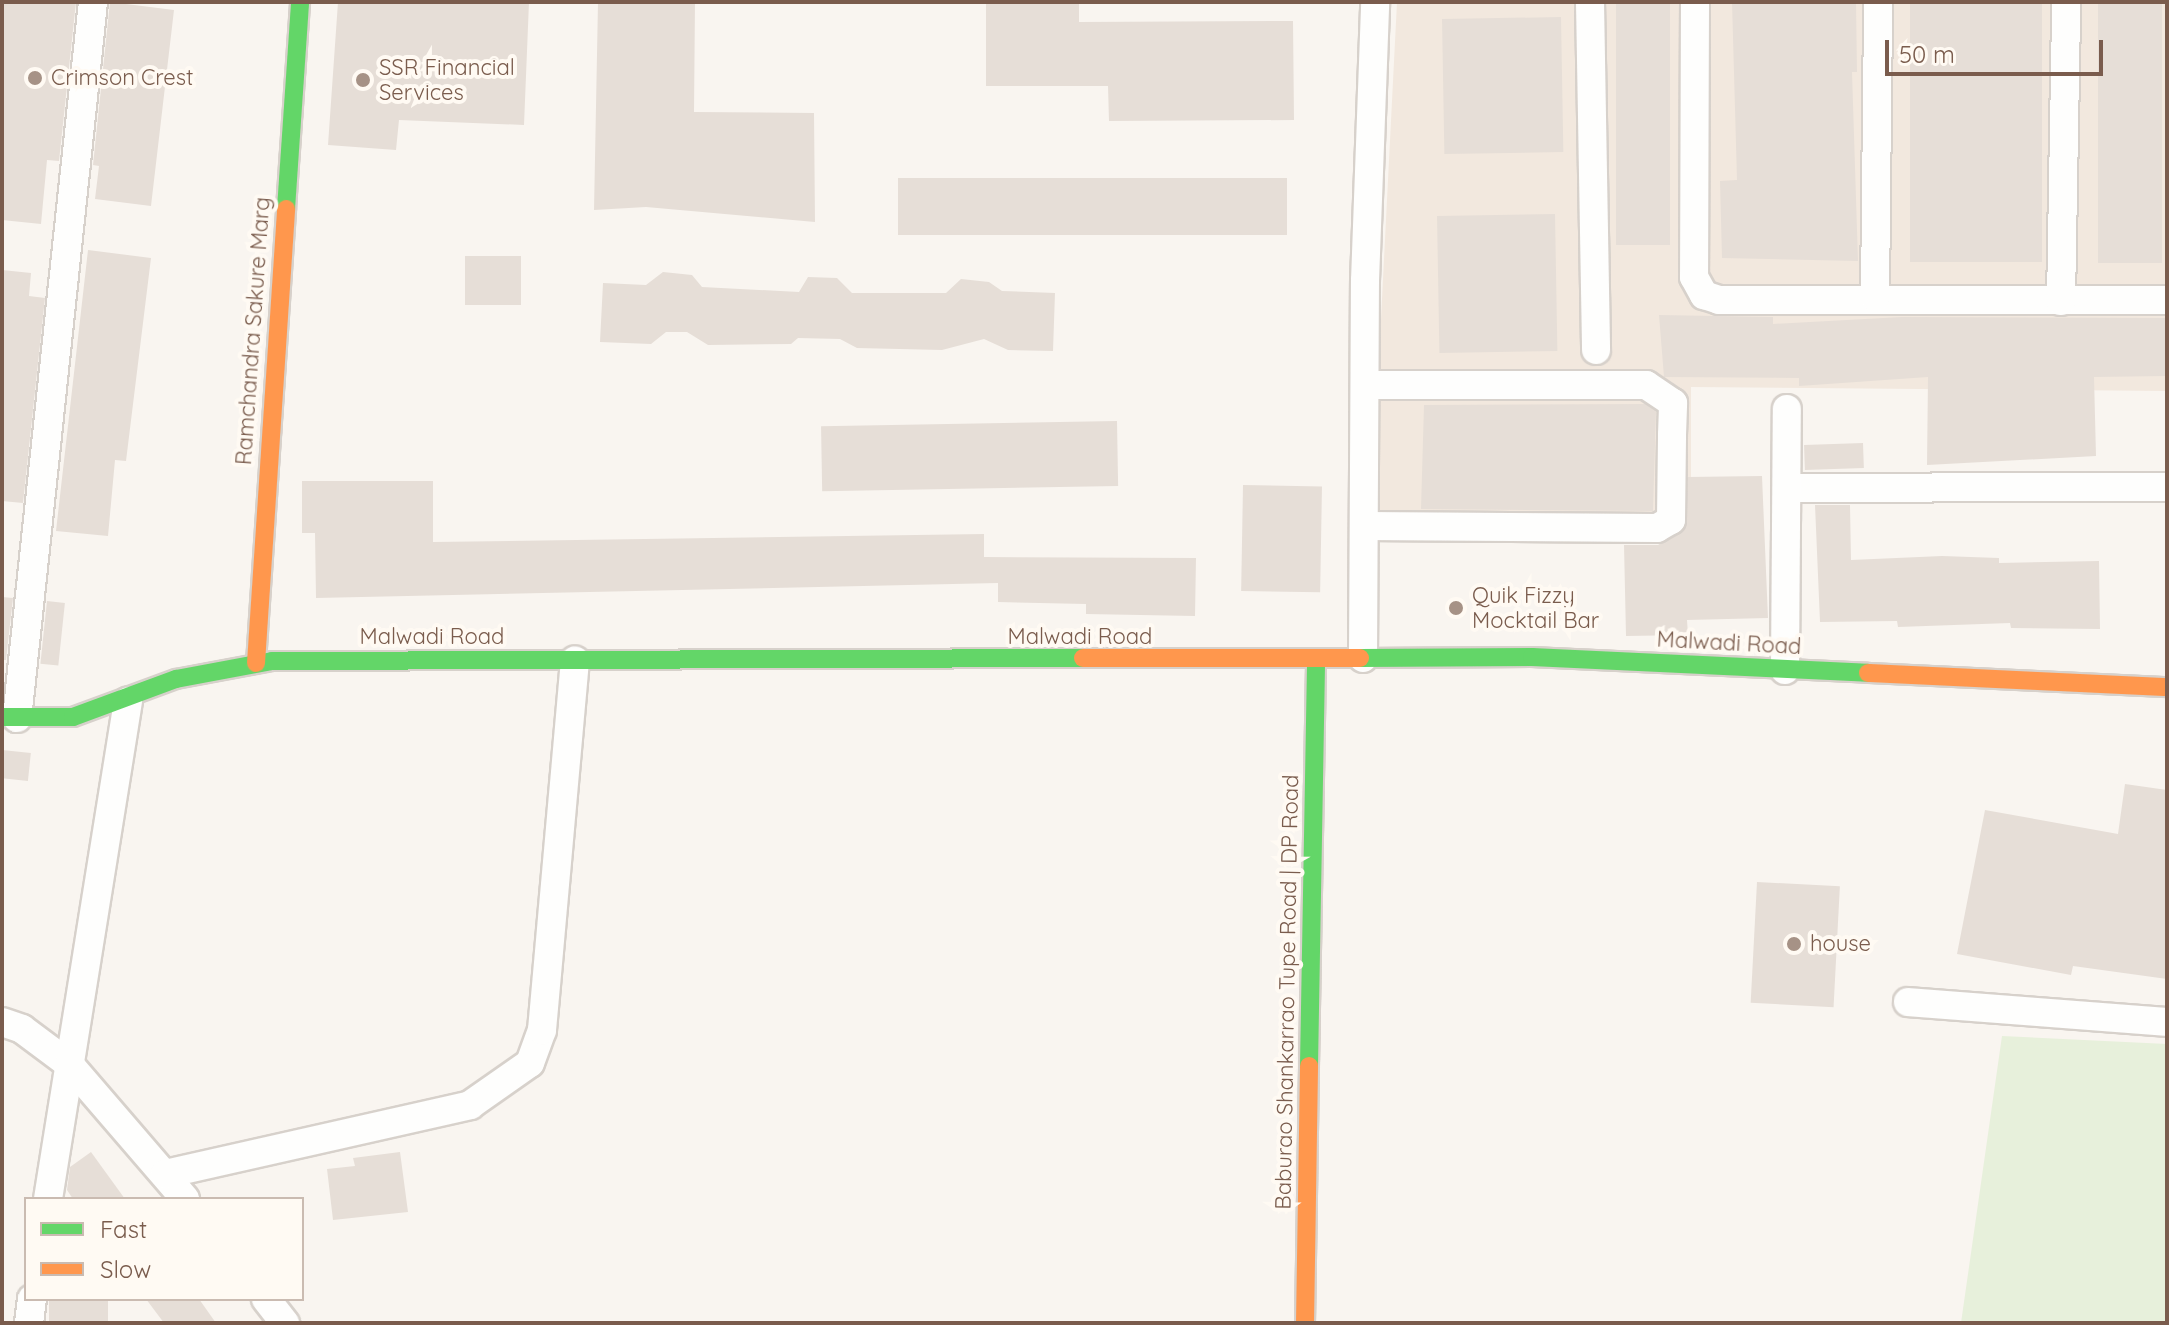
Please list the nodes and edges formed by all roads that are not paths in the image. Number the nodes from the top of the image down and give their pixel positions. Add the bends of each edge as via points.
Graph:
1 (93, 2) edge
2 (300, 2) edge
3 (1375, 2) edge
4 (1590, 2) edge
5 (1695, 2) edge
6 (1878, 2) edge
7 (2066, 2) edge
8 (1875, 297) junction
9 (2167, 300) edge
10 (2061, 301) junction
11 (1596, 350) dead end
12 (1366, 385) junction
13 (1787, 409) dead end
14 (2167, 487) edge
15 (1790, 488) junction
16 (1364, 526) junction
17 (1363, 658) junction
18 (575, 660) junction
19 (1316, 662) junction
20 (256, 663) junction
21 (1785, 670) junction
22 (2167, 687) edge
23 (128, 701) junction
24 (10, 717) edge
25 (1908, 1002) dead end
26 (2, 1022) edge
27 (2167, 1022) edge
28 (69, 1064) junction
29 (165, 1174) junction
30 (48, 1197) edge
31 (183, 1197) edge
32 (32, 1301) edge
33 (268, 1301) edge
34 (29, 1323) edge
35 (285, 1323) edge
36 (1305, 1323) edge

1 - 24 street
2 - 20 street, Ramchandra Sakure Marg
3 - 12 street
4 - 11 street
5 - 8 street via 1697,288 1719,300
6 - 8 street
7 - 10 street
8 - 10 street
9 - 10 street
12 - 16 street
12 - 16 street via 1617,383 1646,385 1673,403 1671,520 1657,528
13 - 15 street
14 - 15 street
15 - 21 street
16 - 17 street
17 - 19 street, Malwadi Road
17 - 21 street, Malwadi Road via 1532,657
18 - 19 street, Malwadi Road
18 - 20 street, Malwadi Road
18 - 29 street via 542,1030 530,1063 470,1105
19 - 36 street, Baburao Shankarrao Tupe Road | DP Road
20 - 23 street, Malwadi Road via 176,679
21 - 22 street, Malwadi Road
23 - 24 street, Malwadi Road via 73,717
23 - 28 street
25 - 27 street
26 - 28 street via 22,1029
28 - 29 street
28 - 30 street
29 - 31 street
32 - 34 street
33 - 35 street

